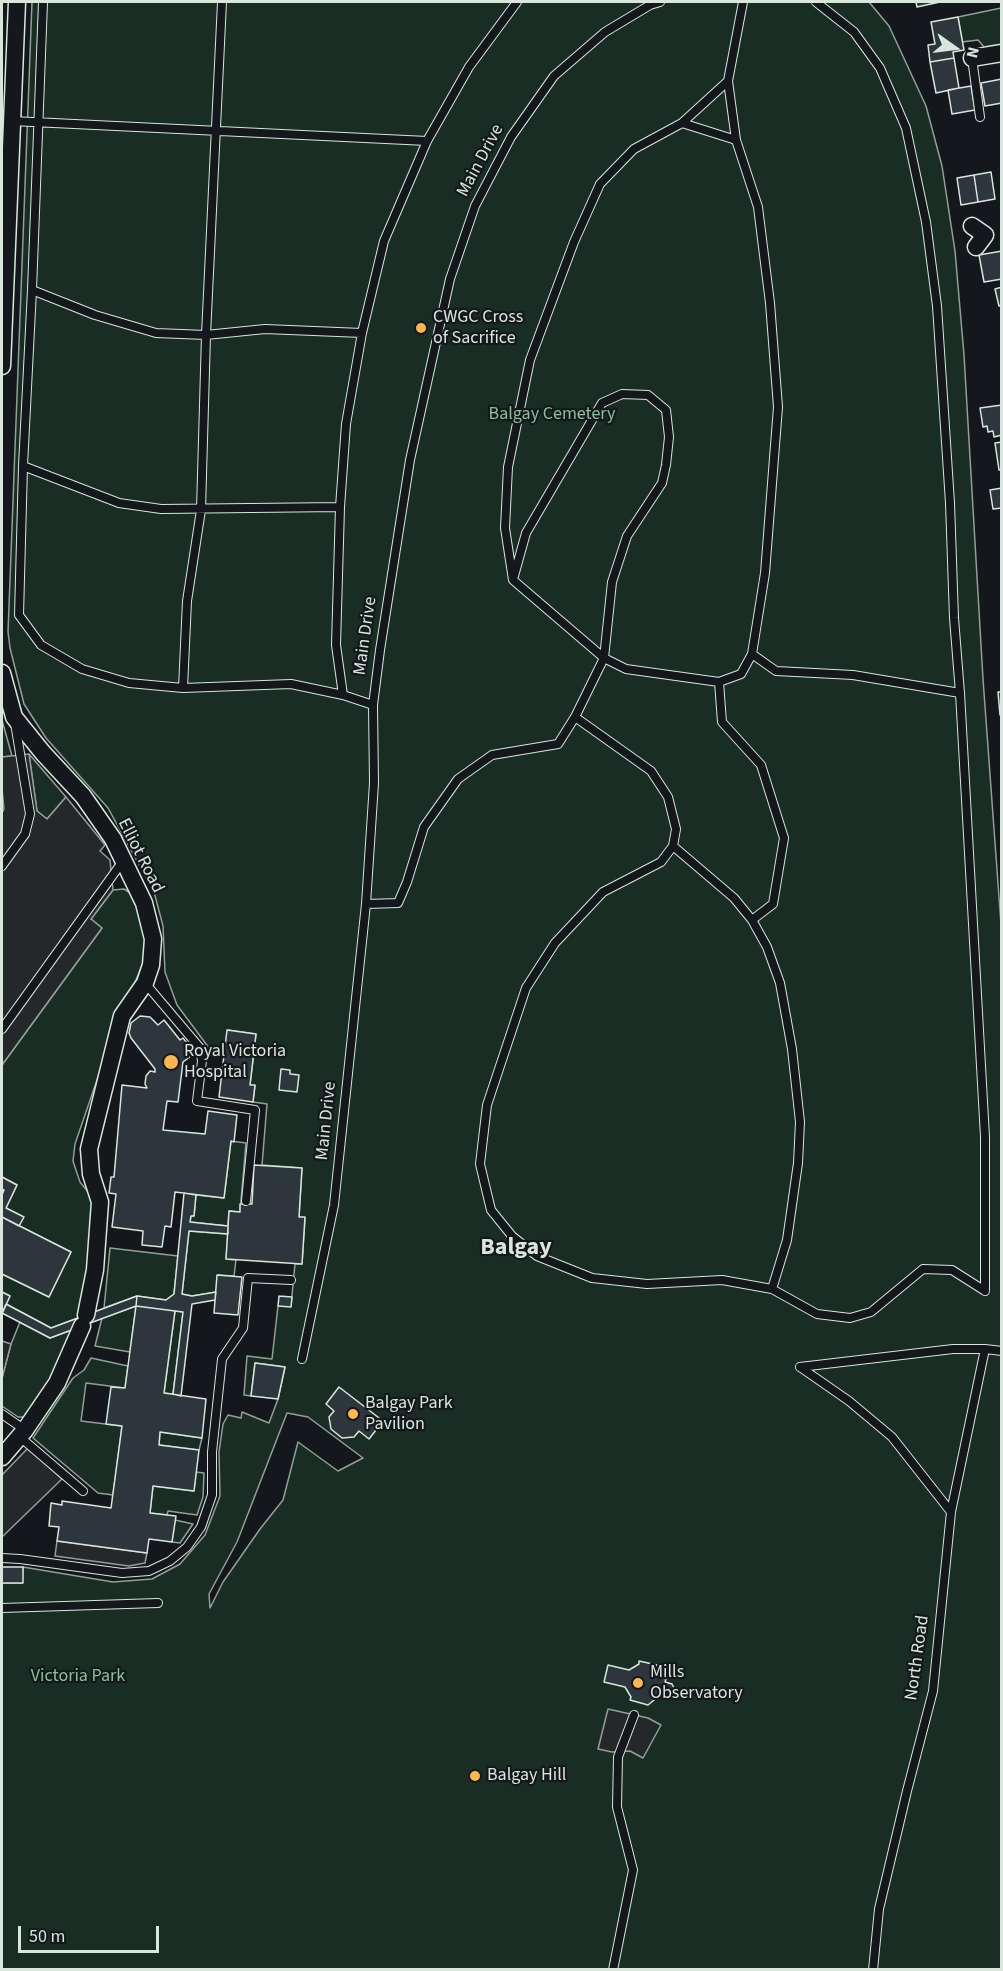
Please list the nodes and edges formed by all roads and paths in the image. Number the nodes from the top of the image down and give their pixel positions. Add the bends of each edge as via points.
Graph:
1 (17, 2) edge
2 (43, 2) edge
3 (222, 2) edge
4 (517, 2) edge
5 (660, 2) edge
6 (743, 2) edge
7 (816, 2) edge
8 (1002, 53) edge
9 (972, 58) joint
10 (728, 81) junction
11 (980, 117) dead end
12 (12, 121) junction
13 (38, 122) junction
14 (682, 123) junction
15 (217, 130) junction
16 (736, 140) junction
17 (427, 141) junction
18 (1002, 232) edge
19 (978, 236) dead end
20 (3, 252) edge
21 (32, 290) junction
22 (362, 333) junction
23 (206, 335) junction
24 (2, 366) edge
25 (23, 466) junction
26 (340, 507) junction
27 (201, 510) junction
28 (513, 580) junction
29 (752, 654) junction
30 (604, 658) junction
31 (2, 673) edge
32 (719, 682) junction
33 (183, 687) junction
34 (960, 693) junction
35 (343, 695) junction
36 (373, 705) junction
37 (14, 717) junction
38 (575, 717) junction
39 (673, 846) junction
40 (123, 860) junction
41 (2, 866) edge
42 (366, 904) junction
43 (752, 920) junction
44 (145, 983) junction
45 (2, 1029) edge
46 (246, 1201) dead end
47 (291, 1281) dead end
48 (772, 1289) junction
49 (985, 1349) junction
50 (1002, 1351) edge
51 (302, 1359) dead end
52 (2, 1414) edge
53 (23, 1433) junction
54 (2, 1456) edge
55 (83, 1491) dead end
56 (951, 1512) junction
57 (2, 1558) edge
58 (158, 1603) dead end
59 (2, 1608) edge
60 (634, 1715) dead end
61 (613, 1970) edge
62 (873, 1970) edge

1 - 12 street
2 - 13 lane
3 - 15 lane
4 - 17 lane via 470,67
5 - 36 lane, Main Drive via 605,32 554,76 511,137 475,206 450,279 410,460
6 - 10 lane
7 - 34 lane via 854,32 880,68 906,128 926,222 937,306
8 - 9 street
9 - 11 lane
10 - 14 lane
10 - 16 lane
12 - 13 lane
12 - 20 street
13 - 15 lane
13 - 21 lane
14 - 16 lane
14 - 28 lane via 634,149 600,184 530,360 508,467 505,528
15 - 17 lane
15 - 23 lane
16 - 29 lane via 758,207 778,407 765,573
17 - 22 lane via 384,241
18 - 19 street
20 - 24 street
21 - 23 lane via 156,333
21 - 25 lane
22 - 23 lane via 265,329
22 - 26 lane via 346,424
23 - 27 lane
25 - 27 lane via 119,503
25 - 33 lane via 19,615 41,645 82,669 129,683
26 - 27 lane
26 - 35 lane via 336,645
27 - 33 lane via 187,601
28 - 30 lane
28 - 30 lane via 526,533 602,403 622,394 648,395 666,410 666,465 662,483 627,536 612,582
29 - 32 lane via 741,674
29 - 34 lane via 776,671 853,675
30 - 32 lane via 626,669
30 - 38 lane
31 - 37 street, Elliot Road
32 - 43 lane via 722,722 761,765 784,838 773,904
33 - 35 lane via 291,684
34 - 48 lane via 985,1137 985,1291 952,1270 923,1269 871,1312 850,1317 817,1314
35 - 36 lane
36 - 42 lane, Main Drive via 374,783
37 - 40 street, Elliot Road via 83,796
37 - 41 lane via 30,814 25,834
38 - 39 lane via 651,771 668,797 676,829
38 - 42 lane via 558,744 492,755 458,779 424,827 398,903
39 - 43 lane via 734,898
39 - 48 lane via 661,862 603,892 555,943 526,988 487,1105 480,1164 491,1210 512,1236 537,1256 592,1278 647,1284 722,1281
40 - 44 street, Elliot Road via 144,903 153,939
40 - 45 lane
42 - 51 lane, Main Drive via 334,1205
43 - 48 lane via 780,983 800,1122 787,1240
44 - 46 lane via 200,1048 197,1101 255,1110
44 - 53 street, Elliot Road via 122,1016 89,1149 91,1174 100,1202 95,1270 84,1320 57,1383
47 - 57 lane via 248,1278 243,1328 222,1359 212,1452 212,1495 201,1527 187,1547 149,1571 122,1573
49 - 50 lane
49 - 56 lane, North Road
49 - 56 lane via 953,1349 800,1367 892,1437
52 - 53 lane
53 - 54 street
53 - 55 lane
56 - 62 lane, North Road via 933,1691 879,1909
58 - 59 lane
60 - 61 lane via 618,1757 617,1807 633,1870

